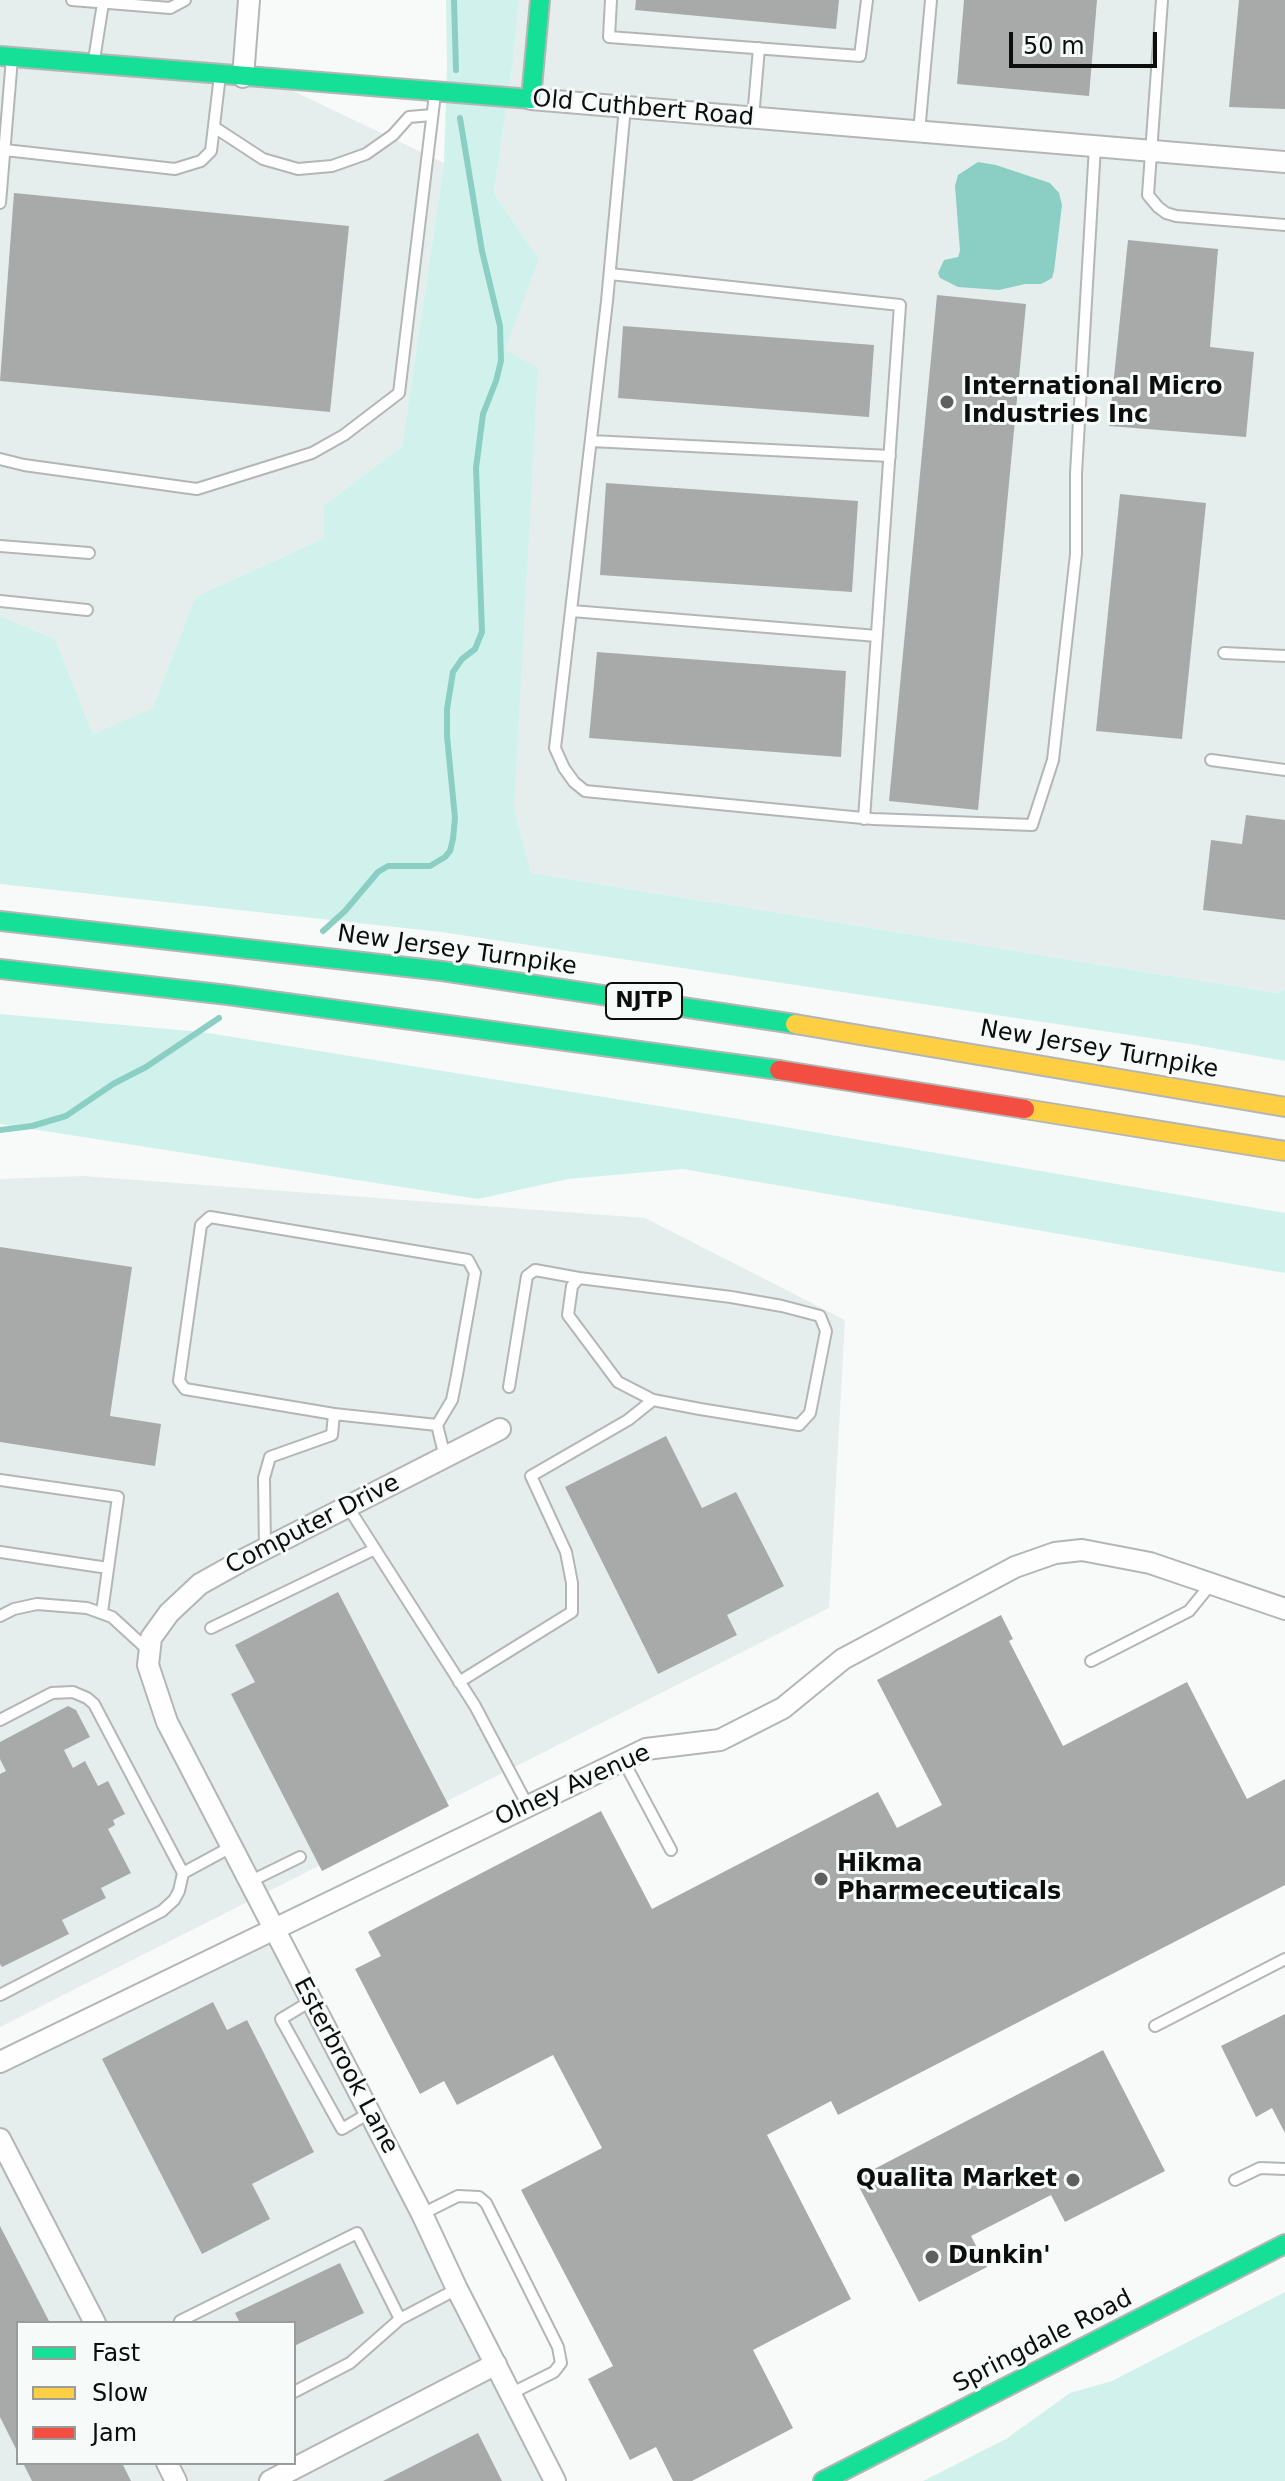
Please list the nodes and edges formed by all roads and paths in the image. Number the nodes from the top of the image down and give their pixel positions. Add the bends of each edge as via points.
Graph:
1 (72, 0) edge
2 (185, 0) edge
3 (249, 0) edge
4 (540, 0) edge
5 (611, 0) edge
6 (867, 0) edge
7 (931, 0) edge
8 (1162, 0) edge
9 (103, 3) junction
10 (759, 48) junction
11 (6, 57) edge
12 (93, 64) junction
13 (220, 75) junction
14 (243, 77) junction
15 (435, 92) junction
16 (531, 99) junction
17 (625, 107) junction
18 (432, 115) junction
19 (753, 118) junction
20 (214, 127) junction
21 (919, 132) junction
22 (1095, 146) junction
23 (5, 150) junction
24 (1150, 151) junction
25 (1285, 162) edge
26 (0, 203) edge
27 (1285, 225) edge
28 (610, 274) junction
29 (591, 441) junction
30 (890, 456) junction
31 (0, 459) edge
32 (0, 546) edge
33 (89, 553) dead end
34 (0, 601) edge
35 (87, 610) dead end
36 (572, 611) junction
37 (877, 636) junction
38 (1224, 653) dead end
39 (1285, 656) edge
40 (1211, 760) dead end
41 (1285, 770) edge
42 (864, 819) junction
43 (0, 921) edge
44 (0, 969) edge
45 (1285, 1107) edge
46 (1285, 1151) edge
47 (579, 1278) junction
48 (509, 1387) dead end
49 (653, 1400) junction
50 (334, 1414) junction
51 (437, 1425) junction
52 (500, 1429) dead end
53 (445, 1458) junction
54 (0, 1480) edge
55 (348, 1507) junction
56 (265, 1549) junction
57 (375, 1549) junction
58 (0, 1552) edge
59 (108, 1568) junction
60 (1211, 1584) junction
61 (1285, 1609) edge
62 (102, 1612) junction
63 (0, 1616) edge
64 (211, 1628) dead end
65 (150, 1650) junction
66 (1091, 1661) dead end
67 (459, 1682) junction
68 (0, 1720) edge
69 (623, 1760) junction
70 (528, 1806) junction
71 (231, 1847) junction
72 (671, 1850) dead end
73 (300, 1857) dead end
74 (183, 1873) junction
75 (249, 1882) junction
76 (273, 1929) junction
77 (1285, 1959) edge
78 (0, 1995) edge
79 (311, 2001) junction
80 (1155, 2026) dead end
81 (0, 2062) edge
82 (369, 2113) junction
83 (0, 2139) edge
84 (1285, 2169) edge
85 (1235, 2180) dead end
86 (422, 2214) junction
87 (1285, 2244) edge
88 (457, 2289) junction
89 (400, 2319) junction
90 (94, 2321) edge
91 (180, 2321) dead end
92 (496, 2364) junction
93 (296, 2391) edge
94 (510, 2394) junction
95 (270, 2481) edge
96 (555, 2481) edge
97 (823, 2481) edge

1 - 9 lane
2 - 9 lane via 170,8
3 - 14 street
4 - 16 main road
5 - 10 lane via 609,37
6 - 10 lane via 860,56
7 - 21 lane
8 - 24 lane
9 - 12 lane
10 - 19 lane
11 - 12 main road, Old Cuthbert Road
11 - 23 lane
12 - 13 main road, Old Cuthbert Road
13 - 14 main road, Old Cuthbert Road
13 - 20 lane
14 - 15 main road, Old Cuthbert Road
15 - 16 main road, Old Cuthbert Road
15 - 18 lane
16 - 17 street, Old Cuthbert Road
17 - 19 street, Old Cuthbert Road
17 - 28 lane
18 - 20 lane via 409,117 366,154 332,166 298,169 263,159
18 - 31 lane via 399,393 312,453 197,489
19 - 21 street, Old Cuthbert Road
20 - 23 lane via 208,156 175,169
21 - 22 street, Old Cuthbert Road
22 - 24 street, Old Cuthbert Road
22 - 42 lane via 1076,554 1053,760 1032,825
23 - 26 lane
24 - 25 street, Old Cuthbert Road
24 - 27 lane via 1148,195 1166,213
28 - 29 lane
28 - 30 lane via 900,305
29 - 30 lane
29 - 36 lane
30 - 37 lane
32 - 33 lane
34 - 35 lane
36 - 37 lane
36 - 42 lane via 555,748 564,768 585,791
37 - 42 lane
38 - 39 lane
40 - 41 lane
43 - 45 main road, New Jersey Turnpike / NJTP via 472,975 869,1035
44 - 46 main road, NJTP via 844,1079
47 - 48 lane via 535,1270 527,1276
47 - 49 lane via 572,1286 568,1315 618,1382
47 - 49 lane via 731,1297 820,1316 826,1331 810,1413 799,1425
49 - 67 lane via 531,1476 566,1552 572,1612
50 - 51 lane
50 - 51 lane via 185,1389 179,1381 201,1225 210,1217 468,1260 475,1273 457,1375 452,1400
50 - 56 lane via 332,1435 270,1457 264,1478
51 - 53 lane
52 - 53 street, Computer Drive
53 - 55 street, Computer Drive
54 - 59 lane via 118,1497
55 - 56 street, Computer Drive
55 - 57 lane
56 - 65 street, Computer Drive via 200,1584 169,1613 151,1638
57 - 64 lane
57 - 67 lane
58 - 59 lane
59 - 62 lane
60 - 61 street, Olney Avenue
60 - 66 lane via 1189,1611
60 - 69 street, Olney Avenue via 1136,1560 1082,1550 1055,1553 1015,1567 843,1659 783,1708 720,1740 646,1749
62 - 63 lane via 37,1604
62 - 65 lane
65 - 71 street, Esterbrook Lane via 148,1665 167,1722
67 - 70 lane
68 - 74 lane via 52,1693 87,1698
69 - 70 street, Olney Avenue
69 - 72 lane
70 - 76 street, Olney Avenue
71 - 74 lane
71 - 75 street, Esterbrook Lane
73 - 75 lane
74 - 78 lane via 179,1891 162,1911
75 - 76 street, Esterbrook Lane
76 - 79 street, Esterbrook Lane
76 - 81 street, Olney Avenue
77 - 80 lane
79 - 82 street, Esterbrook Lane
79 - 82 lane via 281,2019 342,2129
82 - 86 street, Esterbrook Lane
83 - 90 street
84 - 85 lane via 1260,2168
86 - 88 street, Esterbrook Lane
86 - 94 lane via 458,2196 479,2197 486,2203 552,2333 561,2363 554,2372
87 - 97 main road, Springdale Road
88 - 89 lane
88 - 92 street, Esterbrook Lane
89 - 91 lane via 357,2233
89 - 93 lane via 350,2363
92 - 94 street, Esterbrook Lane
92 - 95 street
94 - 96 street, Esterbrook Lane

